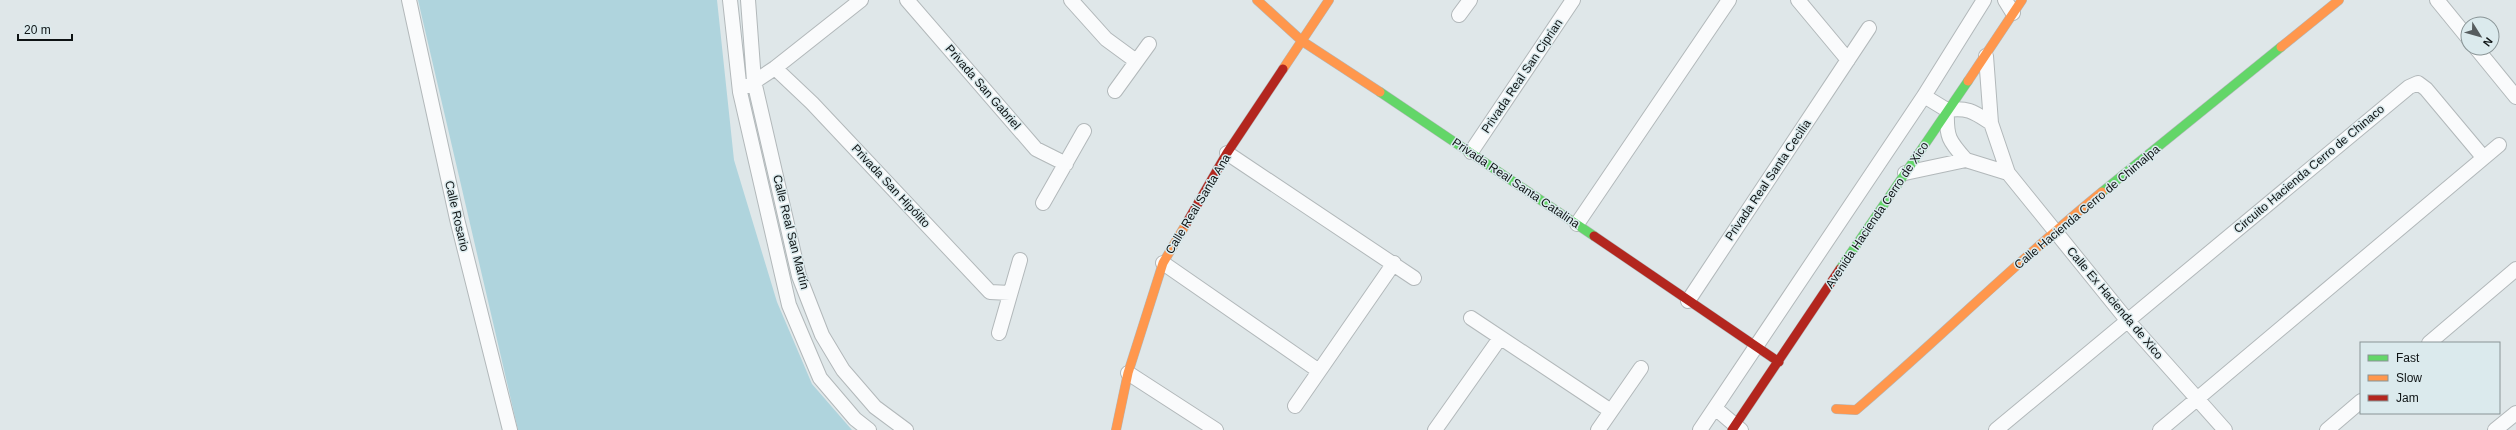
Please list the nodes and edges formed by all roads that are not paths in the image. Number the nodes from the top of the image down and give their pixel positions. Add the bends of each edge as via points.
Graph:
1 (409, 0) edge
2 (730, 0) edge
3 (748, 0) edge
4 (860, 0) edge
5 (907, 0) edge
6 (1072, 0) edge
7 (1257, 0) edge
8 (1329, 0) edge
9 (1470, 0) edge
10 (1573, 0) edge
11 (1728, 0) edge
12 (1798, 0) edge
13 (1984, 0) edge
14 (2005, 0) edge
15 (2022, 0) edge
16 (2339, 0) edge
17 (2437, 0) edge
18 (2013, 13) junction
19 (1459, 15) dead end
20 (1869, 28) dead end
21 (2460, 28) edge
22 (1302, 41) junction
23 (1148, 44) dead end
24 (1986, 56) junction
25 (2483, 56) edge
26 (1848, 60) junction
27 (1136, 61) junction
28 (774, 68) junction
29 (754, 81) junction
30 (1115, 91) dead end
31 (740, 92) junction
32 (1924, 96) junction
33 (2516, 97) edge
34 (1947, 110) junction
35 (1991, 123) junction
36 (1084, 131) dead end
37 (2499, 145) dead end
38 (1471, 152) junction
39 (1227, 153) junction
40 (2483, 157) junction
41 (1966, 160) junction
42 (1066, 164) junction
43 (1905, 173) junction
44 (2008, 173) junction
45 (1043, 203) dead end
46 (1577, 224) junction
47 (2056, 230) junction
48 (1020, 260) dead end
49 (1163, 263) junction
50 (1394, 264) junction
51 (2516, 269) edge
52 (1414, 278) dead end
53 (1010, 293) junction
54 (1688, 301) junction
55 (1471, 318) dead end
56 (2126, 320) junction
57 (999, 333) dead end
58 (1500, 338) junction
59 (2430, 342) edge
60 (1755, 346) junction
61 (1779, 362) junction
62 (1641, 368) dead end
63 (1319, 371) junction
64 (1128, 373) junction
65 (2197, 398) junction
66 (2360, 402) edge
67 (1295, 406) dead end
68 (1715, 408) junction
69 (1836, 409) dead end
70 (1611, 411) junction
71 (2516, 413) edge
72 (1736, 428) edge
73 (510, 430) edge
74 (869, 430) edge
75 (906, 430) edge
76 (1116, 430) edge
77 (1216, 430) edge
78 (1435, 430) edge
79 (1598, 430) edge
80 (1700, 430) edge
81 (1996, 430) edge
82 (2160, 430) edge
83 (2225, 430) edge
84 (2326, 430) edge
85 (2495, 430) edge

1 - 73 street, Calle Rosario via 457,219
2 - 31 street, Calle Real San Martín
3 - 29 street, Calle Real San Martín
4 - 28 street
5 - 42 street, Privada San Gabriel via 1036,149
6 - 27 street via 1106,39
7 - 22 street, Privada Real Santa Catalina
8 - 22 street, Calle Real Santa Ana
9 - 19 street
10 - 38 street, Privada Real San Ciprian
11 - 46 street
12 - 26 street
13 - 32 street
14 - 18 street
15 - 18 street, Avenida Hacienda Cerro de Xico
16 - 47 street, Calle Hacienda Cerro de Chimalpa
17 - 21 street
18 - 24 street, Avenida Hacienda Cerro de Xico
20 - 26 street, Privada Real Santa Cecilia
22 - 38 street, Privada Real Santa Catalina
22 - 39 street, Calle Real Santa Ana
23 - 27 street
24 - 34 street, Avenida Hacienda Cerro de Xico
24 - 35 street, Calle Ex Hacienda de Xico
25 - 33 street
26 - 54 street, Privada Real Santa Cecilia
27 - 30 street
28 - 29 street
28 - 53 street, Privada San Hipólito via 812,103 990,292
29 - 31 street
29 - 75 street, Calle Real San Martín via 799,276 822,335 843,370 875,407
31 - 74 street, Calle Real San Martín via 788,305 820,378 855,419
32 - 34 street
32 - 60 street
34 - 35 street via 1962,108
34 - 41 street via 1946,129 1949,141
34 - 43 street, Avenida Hacienda Cerro de Xico
35 - 44 street, Calle Ex Hacienda de Xico
36 - 42 street
37 - 40 street
38 - 46 street, Privada Real Santa Catalina
39 - 49 street, Calle Real Santa Ana
39 - 50 street
40 - 56 street, Circuito Hacienda Cerro de Chinaco via 2426,89 2418,83 2409,87
40 - 65 street
41 - 43 street
41 - 44 street
42 - 45 street
43 - 61 street, Avenida Hacienda Cerro de Xico
44 - 47 street, Calle Ex Hacienda de Xico
46 - 54 street, Privada Real Santa Catalina
47 - 56 street, Calle Ex Hacienda de Xico
47 - 69 street, Calle Hacienda Cerro de Chimalpa via 1856,410
48 - 53 street
49 - 63 street
49 - 64 street, Calle Real Santa Ana
50 - 52 street
50 - 63 street
51 - 59 street
53 - 57 street
54 - 60 street, Privada Real Santa Catalina
55 - 58 street
56 - 65 street, Calle Ex Hacienda de Xico
56 - 81 street
58 - 70 street
58 - 78 street
60 - 61 street, Privada Real Santa Catalina
60 - 68 street
61 - 72 street, Avenida Hacienda Cerro de Xico
62 - 70 street
63 - 67 street
64 - 76 street, Calle Real Santa Ana
64 - 77 street
65 - 82 street
65 - 83 street, Calle Ex Hacienda de Xico
66 - 84 street
68 - 72 street
68 - 80 street
70 - 79 street
71 - 85 street

